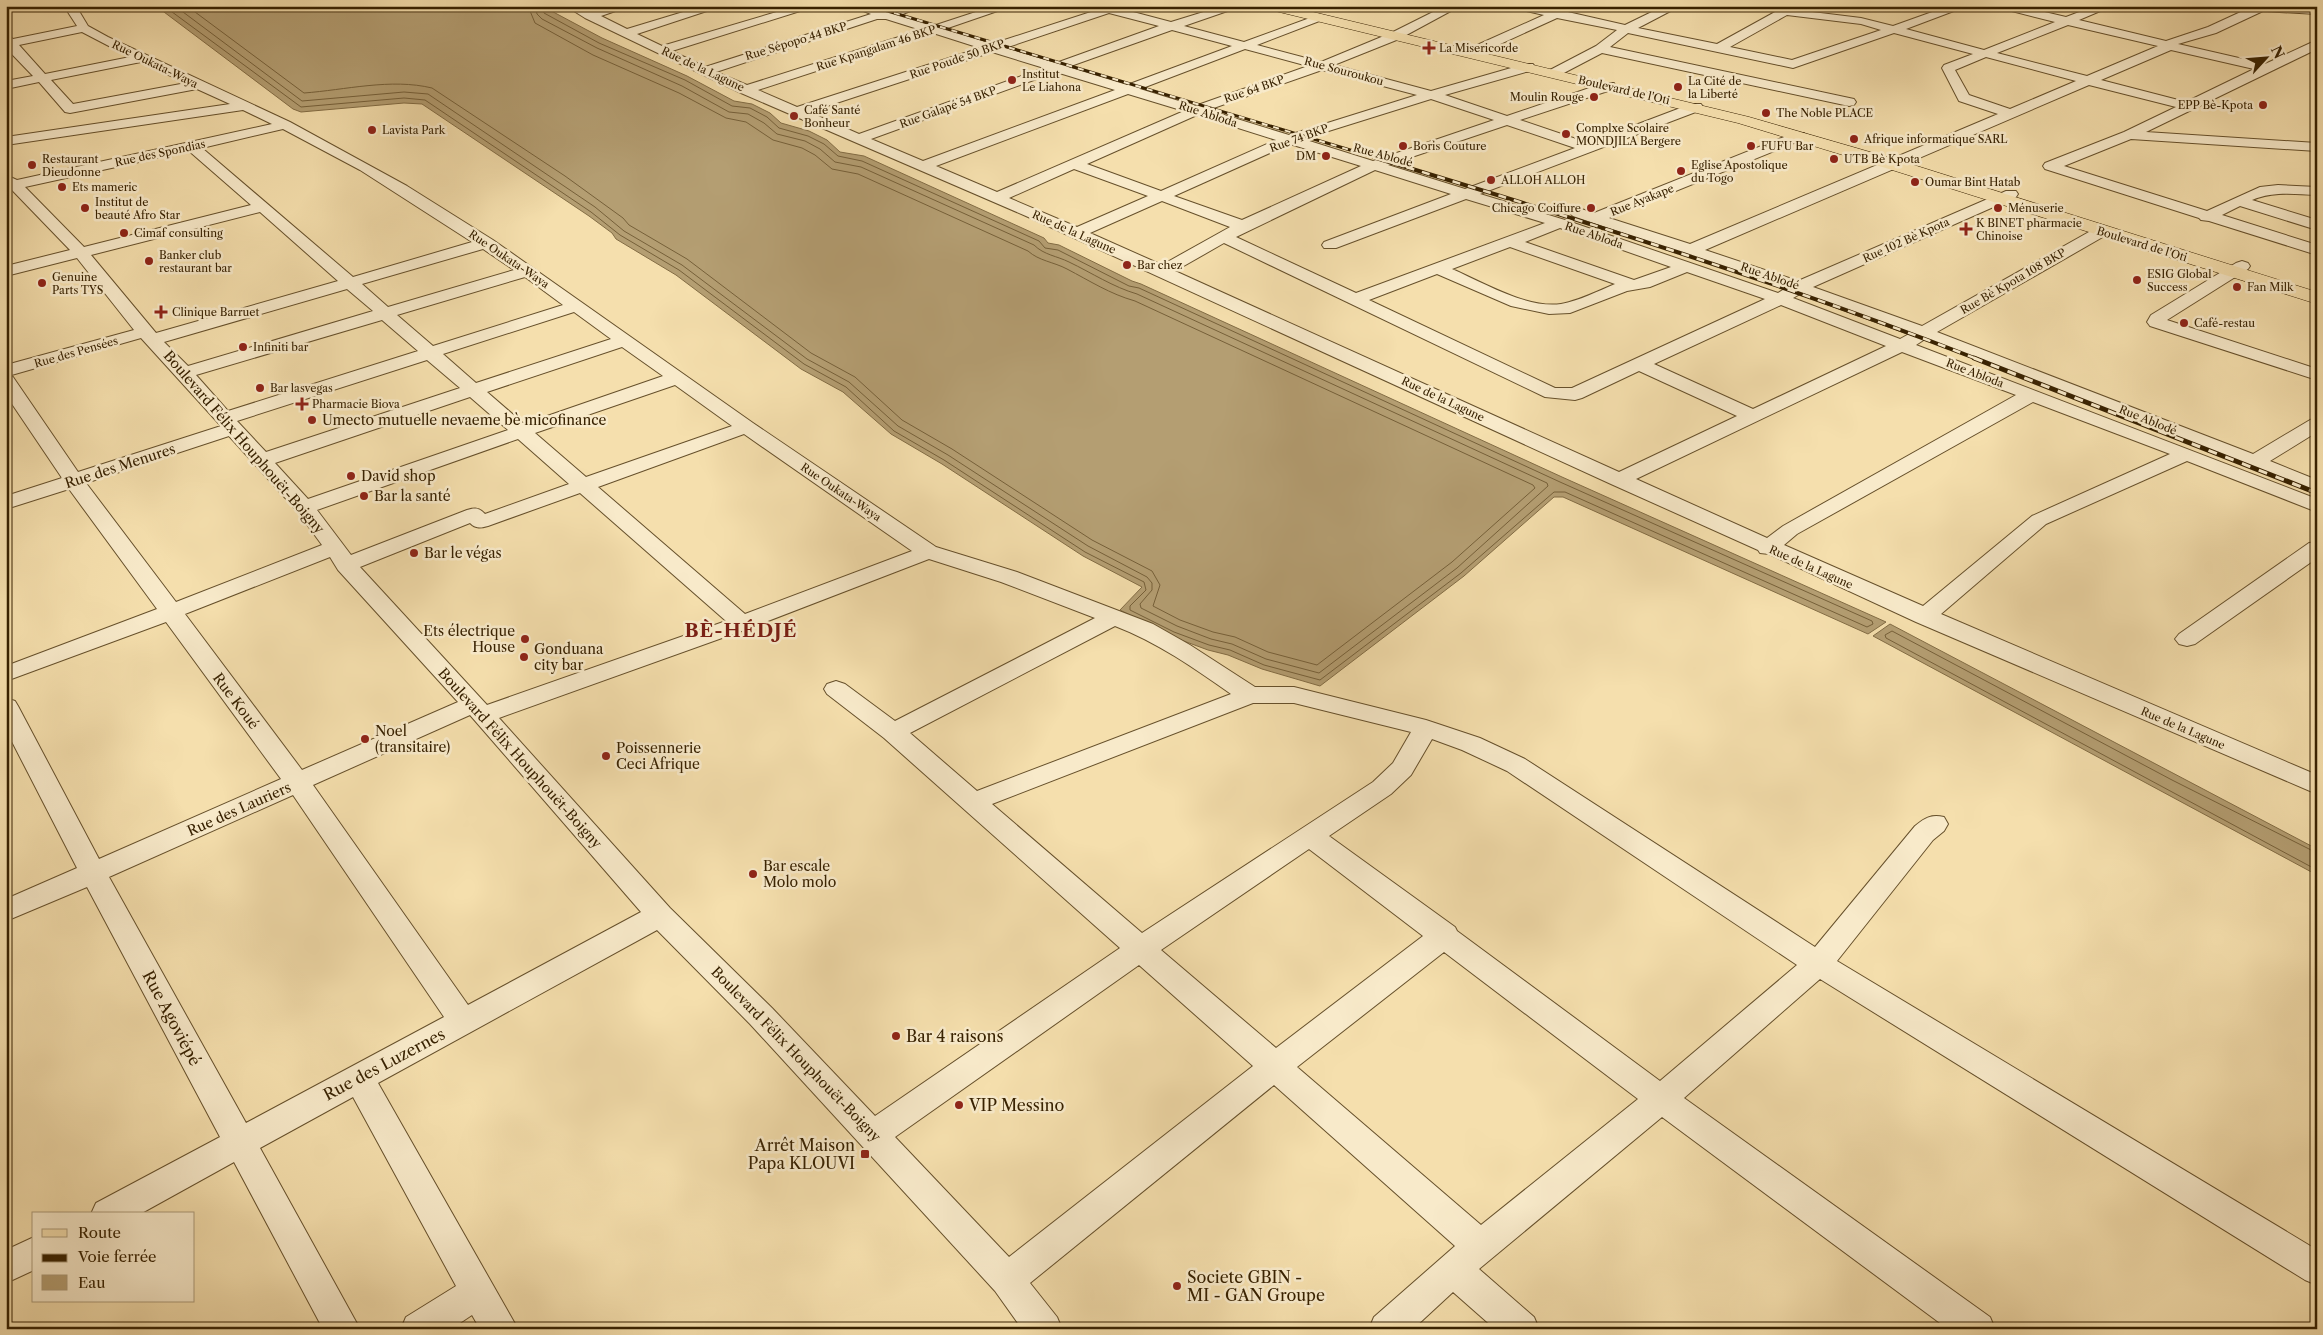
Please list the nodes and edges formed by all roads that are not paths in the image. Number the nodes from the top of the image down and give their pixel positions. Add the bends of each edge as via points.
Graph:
1 (70, 6) edge
2 (572, 6) edge
3 (624, 6) edge
4 (716, 6) edge
5 (810, 6) edge
6 (857, 6) edge
7 (918, 6) edge
8 (1006, 6) edge
9 (1236, 6) edge
10 (1271, 6) edge
11 (1295, 6) edge
12 (1454, 6) edge
13 (1517, 6) edge
14 (1571, 6) edge
15 (1674, 6) edge
16 (1758, 6) edge
17 (1960, 6) edge
18 (2004, 6) edge
19 (2106, 6) edge
20 (2231, 6) edge
21 (1107, 7) edge
22 (2262, 8) junction
23 (1790, 9) edge
24 (891, 11) edge
25 (2317, 11) edge
26 (1556, 14) junction
27 (2245, 14) junction
28 (589, 16) junction
29 (1318, 18) junction
30 (2068, 21) junction
31 (2281, 21) dead end
32 (1170, 26) junction
33 (84, 28) junction
34 (940, 28) junction
35 (1626, 29) junction
36 (1898, 30) junction
37 (628, 33) junction
38 (1399, 34) junction
39 (8, 42) edge
40 (2317, 44) edge
41 (998, 46) junction
42 (1246, 46) junction
43 (2170, 46) junction
44 (1600, 48) junction
45 (1718, 49) junction
46 (662, 50) junction
47 (1474, 52) junction
48 (1986, 53) junction
49 (143, 58) junction
50 (1063, 65) junction
51 (1324, 65) junction
52 (1528, 67) junction
53 (2268, 69) junction
54 (705, 71) junction
55 (1557, 72) junction
56 (44, 77) junction
57 (2086, 80) junction
58 (6, 85) edge
59 (197, 85) junction
60 (1609, 86) junction
61 (1133, 87) junction
62 (746, 90) junction
63 (1431, 95) junction
64 (1849, 102) dead end
65 (244, 106) junction
66 (2186, 106) junction
67 (1696, 107) junction
68 (1203, 108) junction
69 (797, 112) junction
70 (2012, 114) junction
71 (1747, 118) junction
72 (1508, 120) junction
73 (285, 125) junction
74 (1305, 134) junction
75 (2128, 135) junction
76 (1799, 136) junction
77 (858, 139) junction
78 (1287, 140) junction
79 (6, 141) edge
80 (192, 146) junction
81 (2317, 147) edge
82 (1589, 148) junction
83 (1393, 158) junction
84 (1899, 163) junction
85 (1074, 164) junction
86 (1375, 165) junction
87 (923, 166) junction
88 (9, 184) edge
89 (1491, 185) junction
90 (2317, 191) edge
91 (1469, 194) junction
92 (1159, 197) junction
93 (2006, 197) junction
94 (996, 198) junction
95 (2238, 201) junction
96 (262, 207) junction
97 (2206, 217) junction
98 (1596, 218) junction
99 (1560, 223) junction
100 (2317, 225) edge
101 (1244, 226) junction
102 (2102, 231) junction
103 (1078, 233) junction
104 (1224, 237) junction
105 (1508, 241) junction
106 (487, 243) junction
107 (1330, 245) dead end
108 (1694, 249) junction
109 (2317, 250) edge
110 (80, 252) junction
111 (1686, 267) junction
112 (1437, 268) junction
113 (2238, 269) junction
114 (6, 271) edge
115 (527, 271) junction
116 (1162, 272) junction
117 (350, 281) junction
118 (1633, 285) junction
119 (1801, 286) junction
120 (2317, 290) edge
121 (2317, 298) edge
122 (1356, 299) junction
123 (1780, 299) junction
124 (577, 306) junction
125 (385, 313) junction
126 (1925, 332) junction
127 (149, 336) junction
128 (624, 340) junction
129 (1902, 345) junction
130 (430, 352) junction
131 (1638, 364) junction
132 (6, 371) edge
133 (184, 372) junction
134 (2317, 375) edge
135 (676, 378) junction
136 (6, 381) edge
137 (474, 390) junction
138 (2031, 395) junction
139 (1753, 416) junction
140 (229, 423) junction
141 (2317, 424) edge
142 (746, 427) junction
143 (523, 432) junction
144 (2187, 454) junction
145 (262, 460) junction
146 (2254, 462) junction
147 (1618, 480) junction
148 (74, 481) junction
149 (584, 485) junction
150 (2317, 487) edge
151 (6, 502) edge
152 (2317, 506) edge
153 (304, 507) junction
154 (1768, 548) junction
155 (2317, 548) edge
156 (928, 552) junction
157 (340, 556) junction
158 (171, 612) junction
159 (1114, 617) junction
160 (1924, 617) junction
161 (742, 623) junction
162 (2187, 639) dead end
163 (6, 674) edge
164 (836, 689) dead end
165 (1250, 695) junction
166 (6, 706) edge
167 (477, 710) junction
168 (1426, 728) junction
169 (893, 732) junction
170 (298, 783) junction
171 (2317, 785) edge
172 (973, 802) junction
173 (1935, 824) dead end
174 (1310, 836) junction
175 (93, 873) junction
176 (6, 912) edge
177 (660, 915) junction
178 (1445, 935) junction
179 (1140, 950) junction
180 (1818, 964) junction
181 (464, 1022) junction
182 (1276, 1066) junction
183 (358, 1077) junction
184 (1661, 1099) junction
185 (873, 1135) junction
186 (240, 1144) junction
187 (112, 1212) edge
188 (1480, 1246) junction
189 (32, 1254) edge
190 (6, 1267) edge
191 (1453, 1269) junction
192 (2317, 1269) edge
193 (1007, 1280) junction
194 (478, 1292) junction
195 (342, 1329) edge
196 (419, 1329) edge
197 (500, 1329) edge
198 (1044, 1329) edge
199 (1387, 1329) edge
200 (1521, 1329) edge
201 (1977, 1329) edge

1 - 33 street
2 - 28 street, Rue de la Lagune
3 - 28 street
4 - 37 street
5 - 46 street
6 - 24 street, Rue Abloda
7 - 24 street, Rue Sépopo 44 BKP
8 - 34 street, Rue Kpangalam 46 BKP
9 - 32 street, Rue Galapé 54 BKP
10 - 29 main road, Boulevard de l'Oti
11 - 38 main road, Boulevard de l'Oti
12 - 38 street, Rue 64 BKP
13 - 26 street
14 - 26 street
15 - 35 street
16 - 23 street
17 - 36 street
18 - 30 street
19 - 30 street
20 - 22 street
21 - 32 street, Rue Souroukou
21 - 41 street, Rue Poude 50 BKP
22 - 25 street
22 - 27 street
23 - 36 street via 1861,20
23 - 45 street
24 - 34 street, Rue Abloda
24 - 54 street, Rue Sépopo 44 BKP
26 - 35 street
26 - 47 street
27 - 31 street
27 - 43 street via 2212,30 2172,42
28 - 37 street, Rue de la Lagune
29 - 38 main road, Boulevard de l'Oti
29 - 42 street
30 - 43 street
30 - 48 street
32 - 42 street, Rue Souroukou
32 - 50 street, Rue Galapé 54 BKP
33 - 39 street
33 - 49 street, Rue Oukata-Waya
34 - 41 street, Rue Abloda
34 - 62 street, Rue Kpangalam 46 BKP
35 - 44 street
35 - 45 street
36 - 45 street via 1798,64
36 - 48 street
37 - 46 street, Rue de la Lagune
38 - 47 main road, Boulevard de l'Oti
38 - 51 street, Rue 64 BKP
39 - 56 street
40 - 53 street
41 - 50 street, Rue Abloda
41 - 69 street, Rue Poude 50 BKP
42 - 51 street, Rue Souroukou
42 - 61 street
43 - 53 street
43 - 57 street
44 - 55 street
44 - 64 street
46 - 54 street, Rue de la Lagune
47 - 52 main road, Boulevard de l'Oti
47 - 55 main road, Boulevard de l'Oti
48 - 57 street
48 - 70 street via 1949,67 1955,84 1964,98
49 - 56 street
49 - 59 street, Rue Oukata-Waya
50 - 61 street, Rue Abloda
50 - 77 street, Rue Galapé 54 BKP
51 - 63 street, Rue Souroukou
51 - 68 street, Rue 64 BKP
52 - 55 main road, Boulevard de l'Oti
52 - 63 street, Rue 74 BKP
53 - 66 street
54 - 62 street, Rue de la Lagune
55 - 60 main road, Boulevard de l'Oti
55 - 71 main road, Boulevard de l'Oti
56 - 58 street
56 - 59 street via 70,109
57 - 66 street
57 - 70 street
59 - 65 street, Rue Oukata-Waya
60 - 67 main road, Boulevard de l'Oti
60 - 72 street
61 - 68 street, Rue Abloda
61 - 87 street
62 - 69 street, Rue de la Lagune
63 - 72 street, Rue Souroukou
63 - 74 street, Rue 74 BKP
65 - 73 street, Rue Oukata-Waya
65 - 79 street
66 - 75 street
67 - 71 main road, Boulevard de l'Oti
67 - 82 street
68 - 74 street, Rue Ablodé
68 - 78 street, Rue Abloda
68 - 85 street, Rue 64 BKP
69 - 77 street, Rue de la Lagune
70 - 84 street
71 - 76 main road, Boulevard de l'Oti
71 - 84 main road, Boulevard de l'Oti
72 - 82 street, Rue Souroukou
72 - 83 street
73 - 80 street, Rue des Spondias
73 - 106 street, Rue Oukata-Waya via 365,167
74 - 78 street, Rue 74 BKP
74 - 83 street, Rue Ablodé
75 - 81 street
75 - 97 street via 2050,166
76 - 84 main road, Boulevard de l'Oti
76 - 98 street, Rue Ayakape
77 - 87 street, Rue de la Lagune
78 - 86 street, Rue Abloda
78 - 92 street, Rue 74 BKP
80 - 88 street, Rue des Spondias
80 - 96 street
82 - 89 street
83 - 86 street
83 - 89 street, Rue Ablodé
84 - 93 main road, Boulevard de l'Oti
84 - 108 street
85 - 92 street
85 - 94 street, Rue 64 BKP
86 - 91 street, Rue Abloda
86 - 101 street
87 - 94 street, Rue de la Lagune
88 - 110 street, Boulevard Félix Houphouët-Boigny
89 - 91 street
89 - 98 street, Rue Ablodé
90 - 95 street via 2268,189
91 - 99 street, Rue Abloda
91 - 107 street
92 - 101 street
92 - 103 street, Rue 74 BKP
93 - 102 main road, Boulevard de l'Oti
93 - 113 main road, Boulevard de l'Oti
93 - 119 street, Rue 102 Bè Kpota
94 - 103 street, Rue de la Lagune
95 - 97 street
95 - 100 street
96 - 110 street
96 - 117 street
97 - 109 street
98 - 108 street, Rue Ablodé
99 - 105 street
99 - 111 street, Rue Abloda
101 - 104 street
102 - 113 main road, Boulevard de l'Oti
102 - 126 street, Rue Bè Kpota 108 BKP
103 - 116 street, Rue de la Lagune
104 - 116 street
104 - 122 street, Rue 102 Bè Kpota
105 - 112 street
105 - 118 street
106 - 115 street, Rue Oukata-Waya
106 - 117 street, Rue des Pensées
108 - 119 street, Rue Ablodé
110 - 114 street
110 - 127 street, Boulevard Félix Houphouët-Boigny
111 - 118 street
111 - 123 street, Rue Abloda
112 - 118 street via 1542,310 1564,309
112 - 122 street
113 - 120 main road, Boulevard de l'Oti
113 - 121 main road, Boulevard de l'Oti
113 - 134 street via 2156,318 2156,322
115 - 124 street, Rue Oukata-Waya
115 - 125 street
116 - 147 street, Rue de la Lagune
117 - 125 street
117 - 127 street, Rue des Pensées
119 - 123 street, Rue 102 Bè Kpota
119 - 126 street, Rue Ablodé
122 - 131 street, Rue 102 Bè Kpota via 1552,393 1575,394
123 - 129 street, Rue Abloda
123 - 131 street, Rue 102 Bè Kpota
124 - 128 street, Rue Oukata-Waya
124 - 130 street, Rue des Menures
125 - 130 street
125 - 133 street
126 - 129 street, Rue Bè Kpota 108 BKP
126 - 146 street, Rue Ablodé
127 - 132 street, Rue des Pensées
127 - 133 street, Boulevard Félix Houphouët-Boigny
128 - 135 street, Rue Oukata-Waya
128 - 137 street
129 - 138 street, Rue Abloda
129 - 139 street, Rue Bè Kpota 108 BKP
130 - 137 street
130 - 140 street, Rue des Menures
131 - 139 street
133 - 140 street, Boulevard Félix Houphouët-Boigny
135 - 142 street, Rue Oukata-Waya
135 - 143 street
136 - 148 street, Rue Koué
137 - 143 street
137 - 145 street
138 - 144 street, Rue Abloda
138 - 154 street via 1790,530
139 - 147 street, Rue Bè Kpota 108 BKP
140 - 145 street, Boulevard Félix Houphouët-Boigny
140 - 148 street, Rue des Menures
141 - 146 street
142 - 149 street
142 - 156 street, Rue Oukata-Waya
143 - 149 street
143 - 153 street
144 - 152 street, Rue Abloda
144 - 160 street via 2047,515 2018,535
145 - 153 street, Boulevard Félix Houphouët-Boigny
146 - 150 street, Rue Ablodé
147 - 154 street, Rue de la Lagune
148 - 151 street, Rue des Menures
148 - 158 street, Rue Koué
149 - 157 street via 482,522 474,514
149 - 161 street
153 - 157 street, Boulevard Félix Houphouët-Boigny
154 - 160 street, Rue de la Lagune
155 - 162 street
156 - 159 street, Rue Oukata-Waya via 1009,577
156 - 161 street, Rue des Lauriers
157 - 158 street
157 - 167 street, Boulevard Félix Houphouët-Boigny
158 - 163 street
158 - 170 street, Rue Koué
159 - 165 street, Rue Oukata-Waya via 1175,646
159 - 169 street
160 - 171 street, Rue de la Lagune
161 - 167 street, Rue des Lauriers
164 - 169 street
165 - 168 street via 1294,695
165 - 172 street
166 - 175 street, Rue Agoviépé
167 - 170 street, Rue des Lauriers
167 - 177 street, Boulevard Félix Houphouët-Boigny
168 - 174 street via 1396,777
168 - 180 street via 1516,765
169 - 172 street
170 - 175 street, Rue des Lauriers
170 - 181 street, Rue Koué
172 - 179 street
173 - 180 street via 1924,833
174 - 178 street
174 - 179 street
175 - 176 street, Rue des Lauriers
175 - 186 street, Rue Agoviépé
177 - 181 street, Rue des Luzernes
177 - 185 street, Boulevard Félix Houphouët-Boigny
178 - 182 street
178 - 184 street
179 - 182 street
179 - 185 street
180 - 184 street
180 - 192 street
181 - 183 street, Rue des Luzernes
182 - 188 street
182 - 193 street
183 - 186 street, Rue des Luzernes
183 - 194 street
184 - 188 street
184 - 201 street
185 - 193 street, Boulevard Félix Houphouët-Boigny
186 - 187 street, Rue des Luzernes
186 - 195 street, Rue Agoviépé
188 - 191 street
189 - 190 street
191 - 199 street
191 - 200 street
193 - 198 street, Boulevard Félix Houphouët-Boigny
194 - 196 street
194 - 197 street

